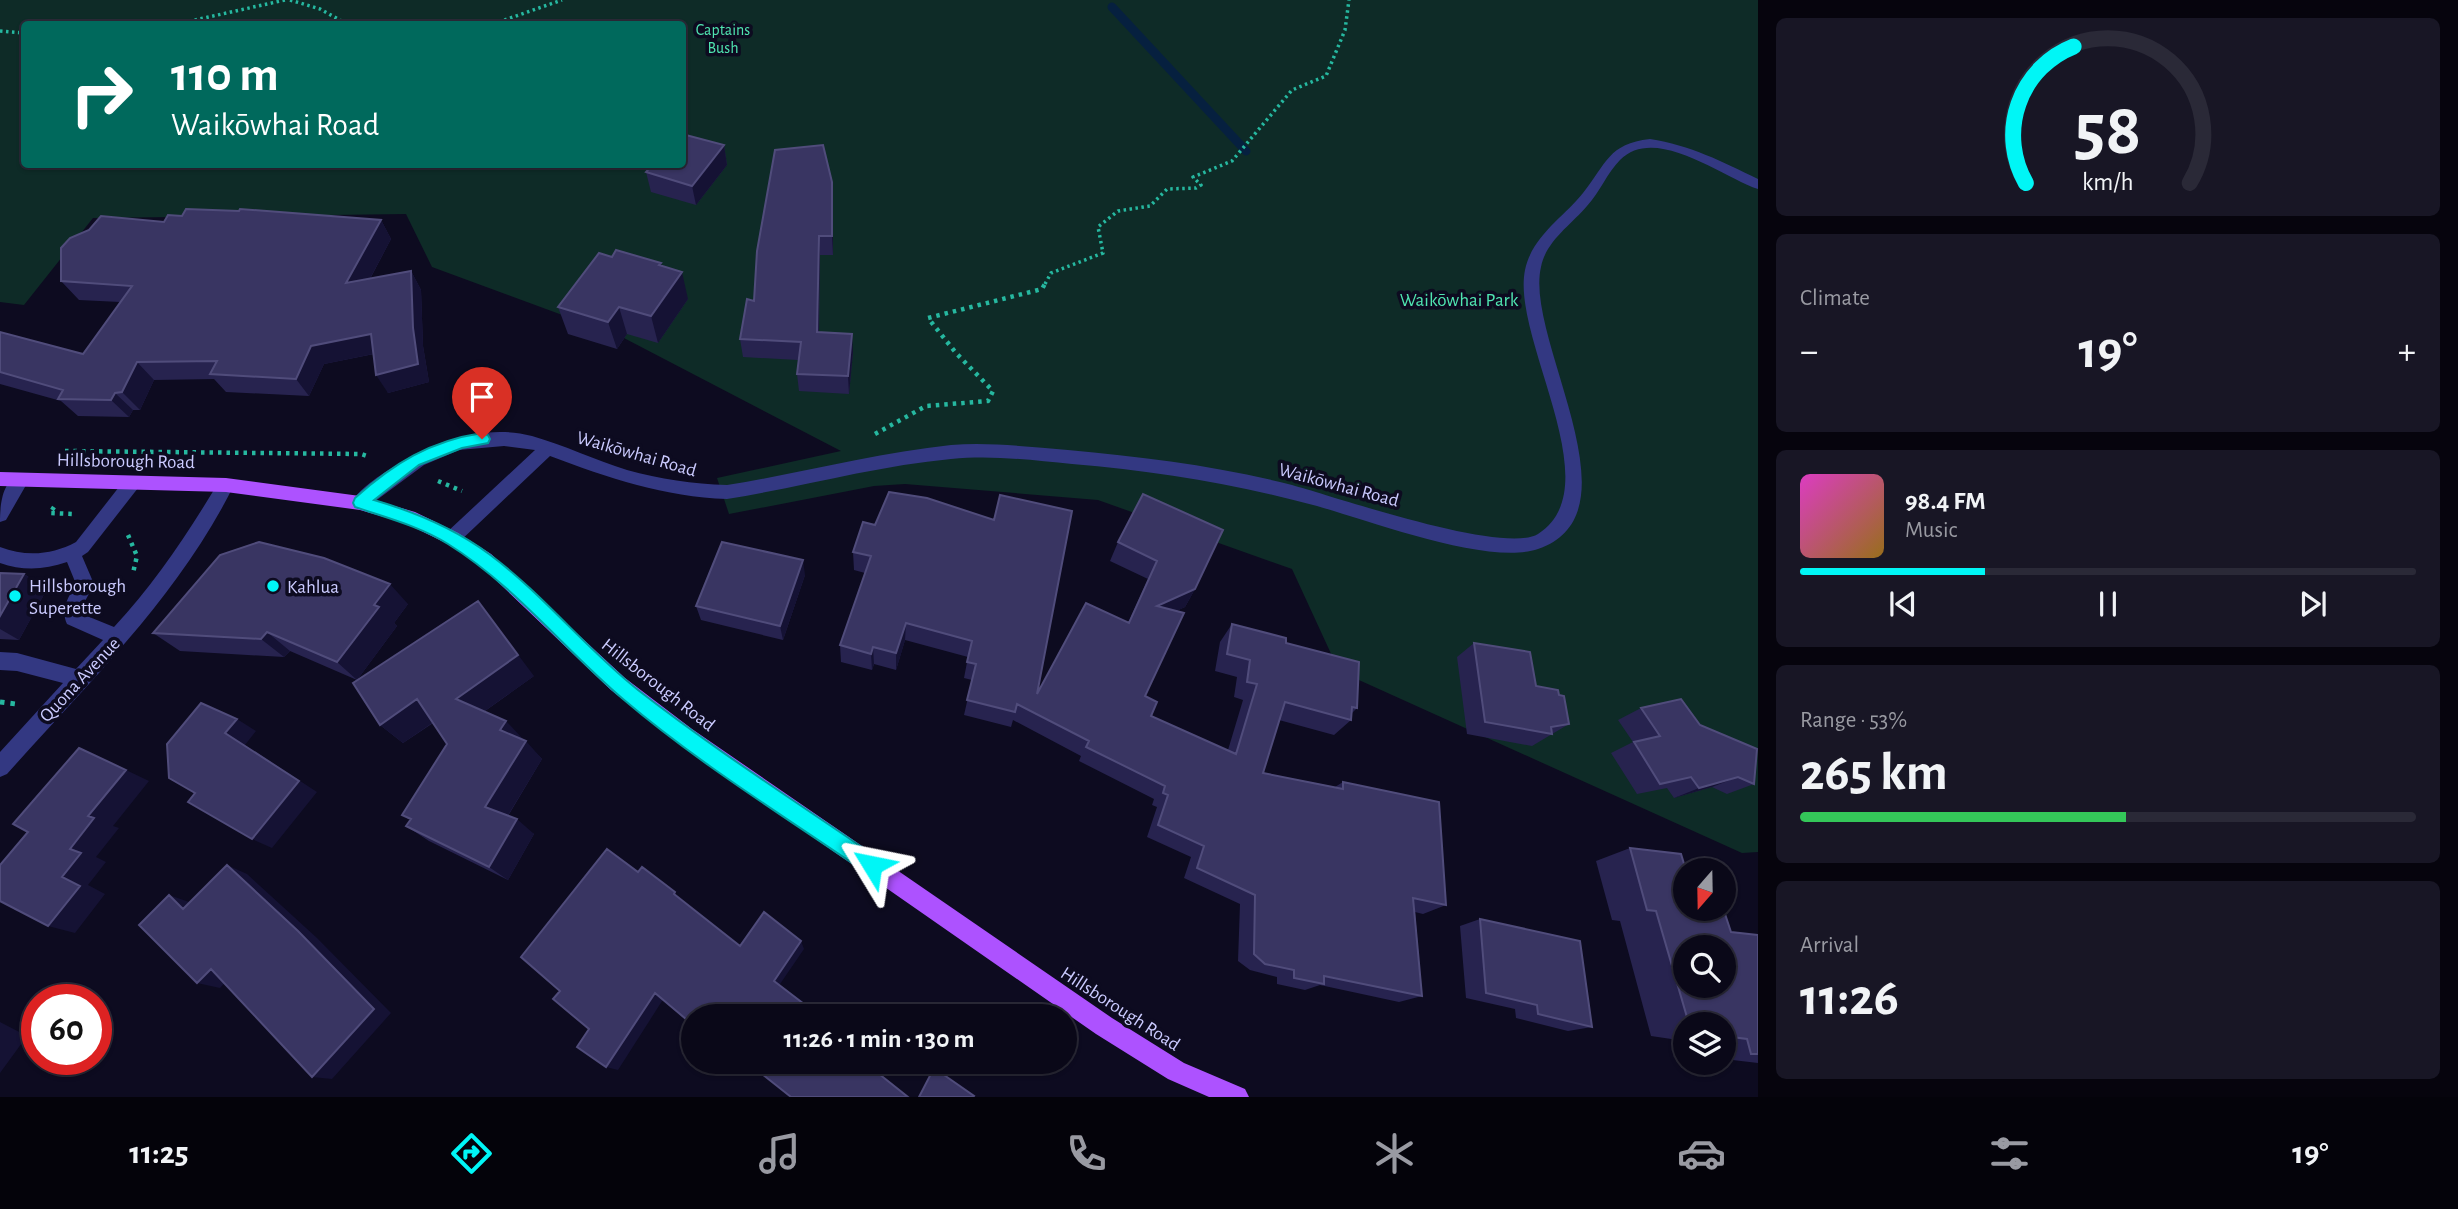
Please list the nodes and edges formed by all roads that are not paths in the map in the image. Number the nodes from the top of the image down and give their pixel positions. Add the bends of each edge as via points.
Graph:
1 (1758, 185) edge
2 (548, 448) junction
3 (0, 480) edge
4 (21, 480) junction
5 (132, 483) junction
6 (226, 485) junction
7 (360, 503) junction
8 (0, 515) edge
9 (452, 538) junction
10 (72, 554) junction
11 (0, 555) edge
12 (118, 638) junction
13 (0, 661) edge
14 (79, 679) junction
15 (0, 767) edge
16 (1237, 1097) edge

1 - 2 street, Waikōwhai Road via 1680,149 1663,144 1634,145 1619,153 1586,199 1548,239 1532,270 1531,297 1539,340 1568,432 1575,484 1571,510 1562,526 1544,539 1522,546 1430,531 1230,477 1118,461 966,451 701,493 674,489
2 - 7 street, Waikōwhai Road via 507,438 461,442 414,460
2 - 9 street, Waikōwhai Road
3 - 4 main road, Hillsborough Road
4 - 5 main road, Hillsborough Road
4 - 8 street
5 - 6 main road, Hillsborough Road
5 - 10 street
6 - 7 main road, Hillsborough Road
6 - 12 street, Quona Avenue via 170,575
7 - 9 main road, Hillsborough Road via 409,517
9 - 16 main road, Hillsborough Road via 495,568 618,684 685,736 1104,1026 1176,1071
10 - 11 street via 32,560
10 - 12 street via 85,584 74,604 73,618
12 - 14 street, Quona Avenue
13 - 14 street
14 - 15 street, Quona Avenue

